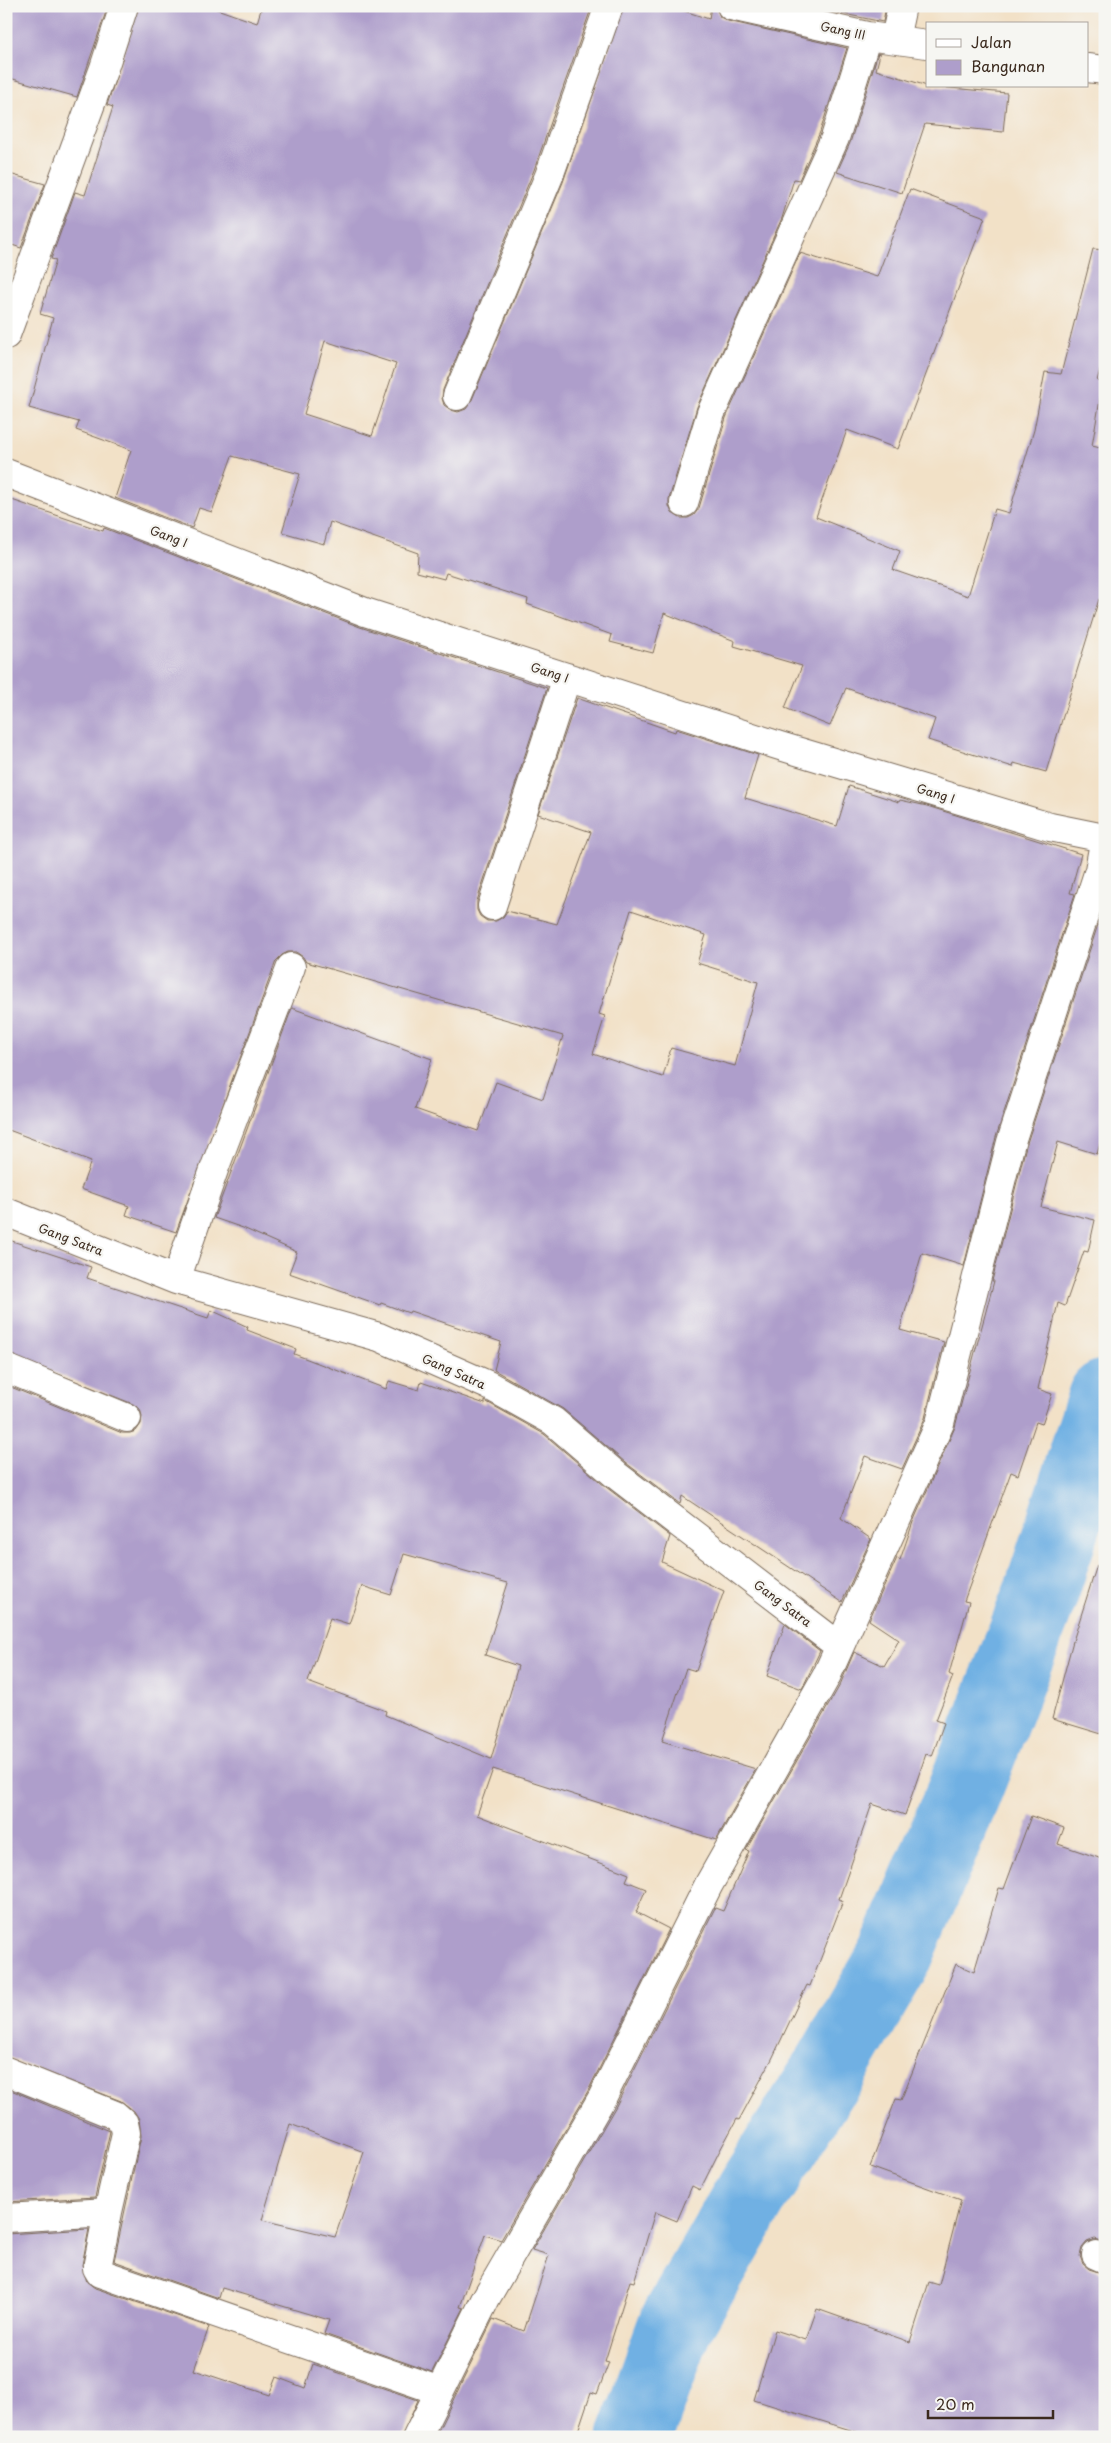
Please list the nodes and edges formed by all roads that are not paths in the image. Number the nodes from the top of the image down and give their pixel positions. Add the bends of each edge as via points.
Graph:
1 (124, 6) edge
2 (609, 6) edge
3 (731, 6) edge
4 (902, 6) edge
5 (867, 36) junction
6 (895, 39) junction
7 (926, 44) edge
8 (1088, 68) edge
9 (1105, 70) edge
10 (6, 335) edge
11 (457, 396) dead end
12 (6, 473) edge
13 (684, 503) dead end
14 (567, 677) junction
15 (1105, 838) edge
16 (492, 906) dead end
17 (291, 967) dead end
18 (6, 1212) edge
19 (176, 1280) junction
20 (6, 1368) edge
21 (127, 1418) dead end
22 (839, 1646) junction
23 (6, 2071) edge
24 (108, 2212) junction
25 (6, 2218) edge
26 (440, 2391) junction
27 (417, 2437) edge

1 - 10 street
2 - 11 street via 549,176
3 - 5 street, Gang III
4 - 6 street
5 - 6 street, Gang III
5 - 13 street via 835,138 711,412
6 - 7 street, Gang III
8 - 9 street
12 - 14 street, Gang I via 364,612
14 - 15 street, Gang I via 1050,827
14 - 16 street
15 - 22 street via 1100,870 1011,1142 940,1423
17 - 19 street
18 - 19 street, Gang Satra
19 - 22 street, Gang Satra via 378,1338 488,1385 553,1421 616,1475
20 - 21 street
22 - 26 street via 826,1677 709,1884 602,2098 486,2298
23 - 24 street via 115,2115 124,2123 126,2133
24 - 25 street
24 - 26 street via 97,2268 100,2273
26 - 27 street

